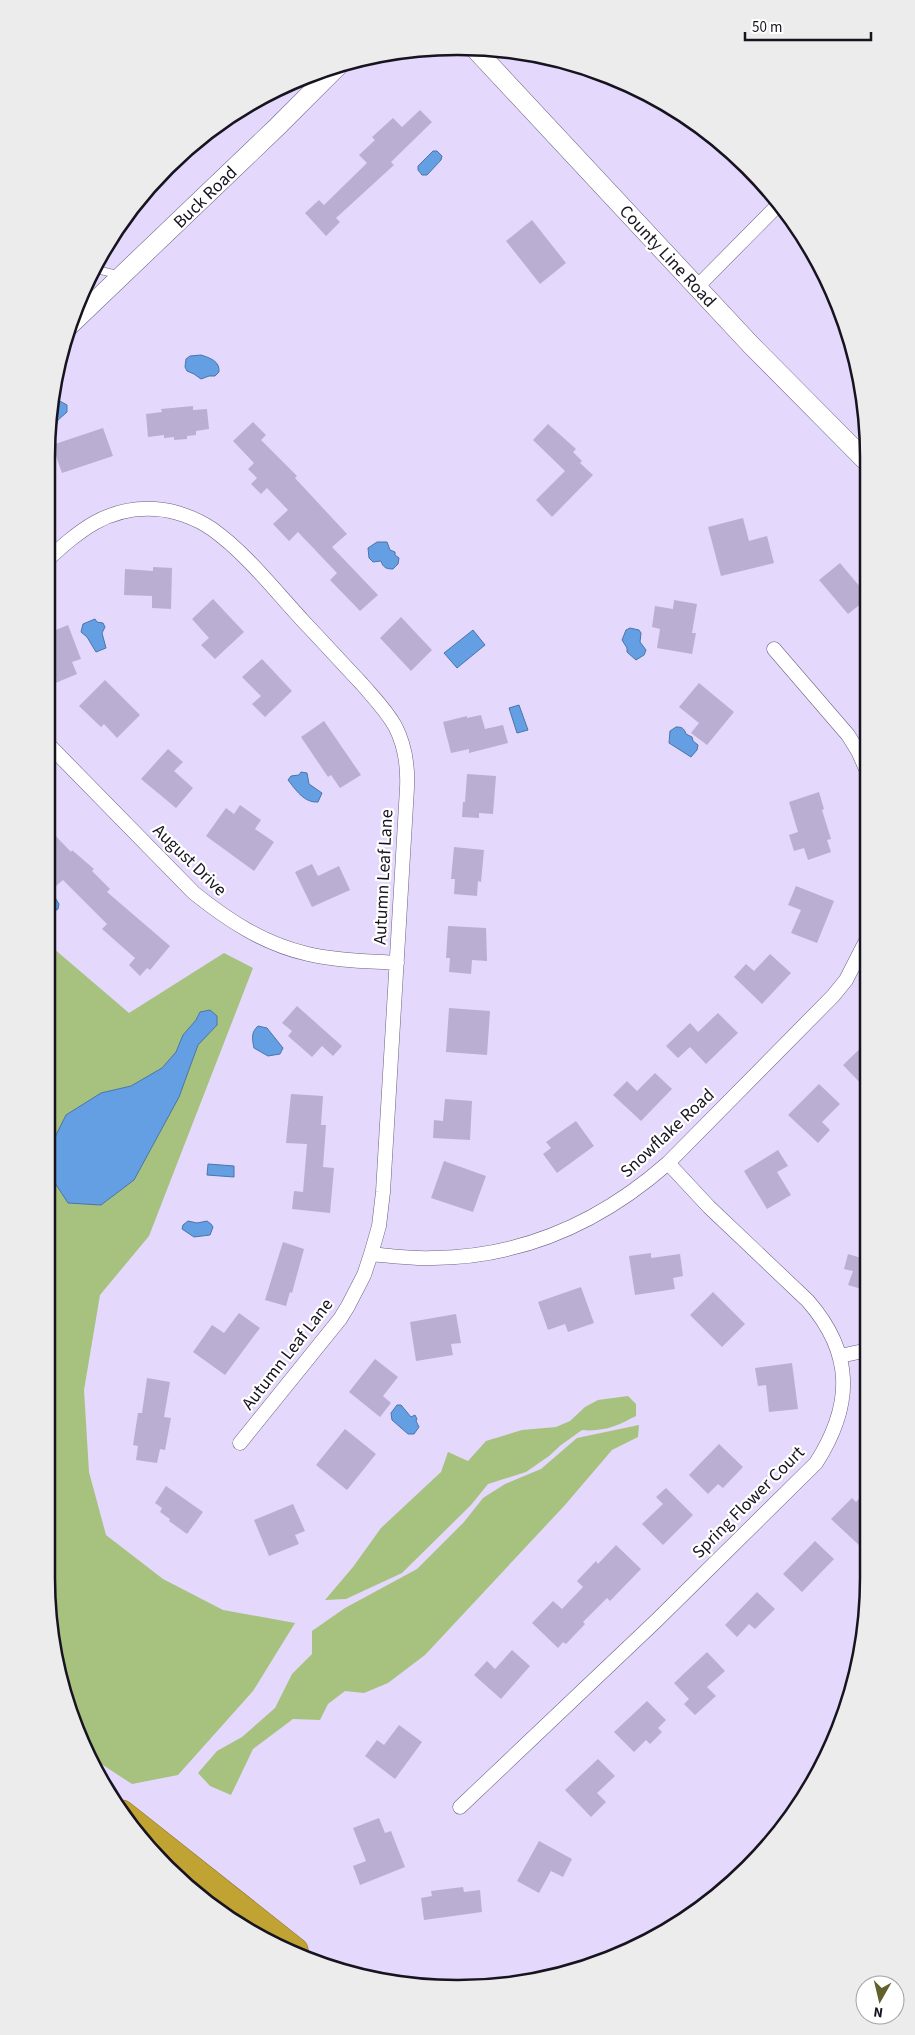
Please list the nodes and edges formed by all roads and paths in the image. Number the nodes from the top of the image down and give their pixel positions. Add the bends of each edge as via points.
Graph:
1 (481, 56) edge
2 (327, 76) edge
3 (774, 209) edge
4 (101, 271) edge
5 (122, 275) junction
6 (697, 287) junction
7 (82, 314) edge
8 (860, 455) edge
9 (55, 553) edge
10 (774, 649) dead end
11 (55, 751) edge
12 (860, 755) edge
13 (860, 953) edge
14 (397, 963) junction
15 (668, 1163) junction
16 (372, 1254) junction
17 (860, 1352) edge
18 (840, 1356) junction
19 (240, 1443) dead end
20 (460, 1807) dead end
21 (142, 1828) edge
22 (283, 1940) edge

1 - 6 main road, County Line Road
2 - 5 main road, Buck Road
3 - 6 street
4 - 5 lane
5 - 7 main road, Buck Road
6 - 8 main road, County Line Road
9 - 14 street, Autumn Leaf Lane via 76,534 105,517 130,510 156,509 195,520 234,547 382,706 404,748 408,771
10 - 12 street via 848,735
11 - 14 street, August Drive via 194,893 245,929 274,944 309,955
13 - 15 street, Snowflake Road via 834,996
14 - 16 street, Autumn Leaf Lane via 383,1192
15 - 16 street, Snowflake Road via 607,1210 525,1245 455,1258
15 - 18 street, Spring Flower Court via 709,1207 808,1301 821,1316
16 - 19 street, Autumn Leaf Lane via 340,1319
17 - 18 street
18 - 20 street, Spring Flower Court via 844,1374 840,1413 829,1442 816,1463
21 - 22 highway

